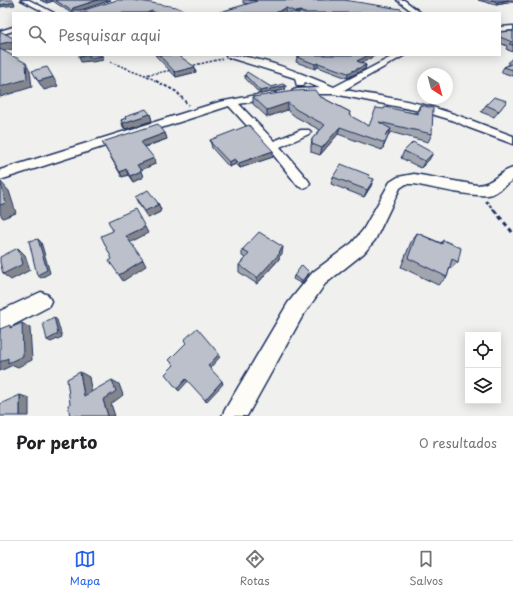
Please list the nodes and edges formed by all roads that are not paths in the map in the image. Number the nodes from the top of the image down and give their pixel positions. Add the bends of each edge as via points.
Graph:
1 (24, 0) edge
2 (400, 0) edge
3 (49, 12) edge
4 (417, 12) edge
5 (513, 28) edge
6 (12, 29) edge
7 (501, 29) edge
8 (0, 33) edge
9 (238, 56) edge
10 (399, 56) edge
11 (299, 76) junction
12 (334, 91) junction
13 (294, 93) junction
14 (231, 102) junction
15 (305, 132) dead end
16 (513, 140) edge
17 (272, 146) junction
18 (513, 173) edge
19 (0, 175) edge
20 (303, 183) dead end
21 (41, 301) dead end
22 (0, 322) edge
23 (234, 416) edge

1 - 3 street
2 - 4 street
5 - 7 street
6 - 8 street
9 - 11 street
10 - 12 street
11 - 12 street
11 - 13 street via 301,80
12 - 13 street
12 - 16 street via 427,109
13 - 14 street
14 - 17 street
14 - 19 street
15 - 17 street
17 - 20 street
18 - 23 street via 488,190 414,179 403,180 395,185 369,235 358,248 319,278 295,310
21 - 22 street

